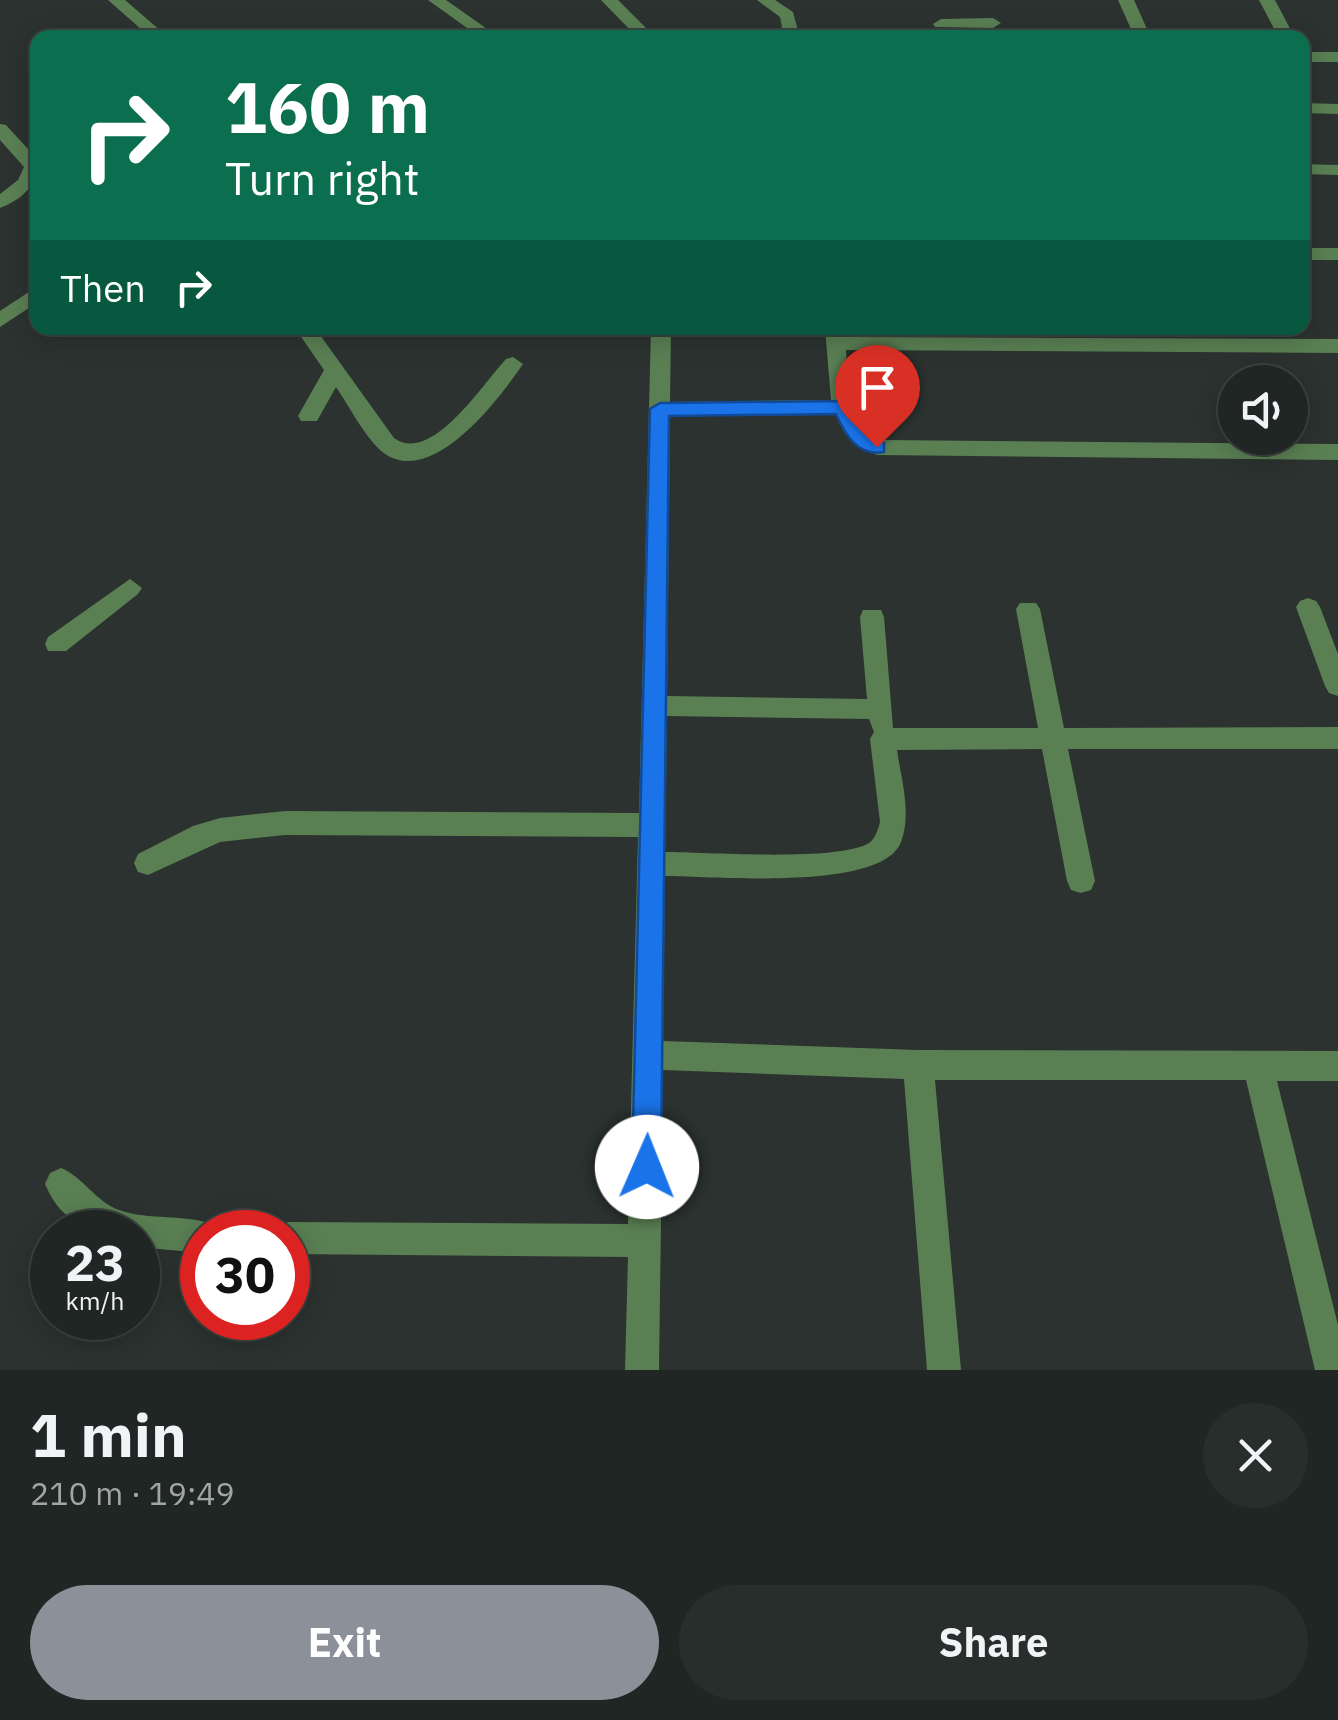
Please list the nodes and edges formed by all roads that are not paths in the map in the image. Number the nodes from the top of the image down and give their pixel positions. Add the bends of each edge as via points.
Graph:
1 (116, 0) edge
2 (436, 0) edge
3 (609, 0) edge
4 (765, 0) edge
5 (986, 0) edge
6 (1126, 0) edge
7 (1267, 0) edge
8 (941, 24) dead end
9 (152, 30) edge
10 (480, 30) edge
11 (640, 30) edge
12 (791, 30) edge
13 (995, 30) edge
14 (1139, 30) edge
15 (1282, 30) edge
16 (1310, 56) edge
17 (1338, 57) edge
18 (1310, 108) edge
19 (1338, 108) edge
20 (0, 130) edge
21 (30, 163) edge
22 (1310, 169) edge
23 (1338, 170) edge
24 (30, 173) edge
25 (0, 203) edge
26 (1310, 254) edge
27 (1338, 254) edge
28 (0, 293) edge
29 (30, 296) edge
30 (30, 298) edge
31 (0, 322) edge
32 (309, 335) edge
33 (661, 335) edge
34 (836, 335) edge
35 (1338, 346) edge
36 (514, 364) dead end
37 (335, 369) junction
38 (843, 407) junction
39 (660, 409) junction
40 (309, 416) dead end
41 (1338, 452) edge
42 (130, 588) dead end
43 (1308, 606) dead end
44 (1028, 609) dead end
45 (872, 617) dead end
46 (57, 644) dead end
47 (1338, 686) edge
48 (652, 706) junction
49 (880, 709) junction
50 (1053, 737) junction
51 (884, 738) junction
52 (1338, 738) edge
53 (650, 825) junction
54 (148, 863) dead end
55 (650, 864) junction
56 (1081, 881) dead end
57 (650, 1055) junction
58 (918, 1065) junction
59 (1258, 1066) junction
60 (1338, 1066) edge
61 (60, 1184) dead end
62 (180, 1234) edge
63 (310, 1238) edge
64 (645, 1241) junction
65 (642, 1370) edge
66 (944, 1370) edge
67 (1332, 1370) edge

1 - 9 street
2 - 10 street
3 - 11 street
4 - 12 street via 788,14
5 - 13 street
6 - 14 street
7 - 15 street
8 - 13 street
16 - 17 street
18 - 19 street
20 - 21 street
22 - 23 street
24 - 25 street
26 - 27 street
28 - 29 street
30 - 31 street
32 - 37 street
33 - 39 street
34 - 35 street
34 - 38 street
36 - 37 street via 444,441 418,454 386,443
37 - 40 street
38 - 39 street
38 - 41 street via 856,436 877,447
39 - 48 street
42 - 46 street
43 - 47 street
44 - 50 street
45 - 49 street
48 - 49 street
48 - 53 street
49 - 51 street
50 - 51 street
50 - 52 street
50 - 56 street
51 - 55 street via 893,822 878,852 836,864
53 - 54 street via 286,822 193,838
53 - 55 street
55 - 57 street
57 - 58 street
57 - 64 street
58 - 59 street
58 - 66 street
59 - 60 street
59 - 67 street
61 - 62 street via 79,1208 105,1224
63 - 64 street
64 - 65 street

